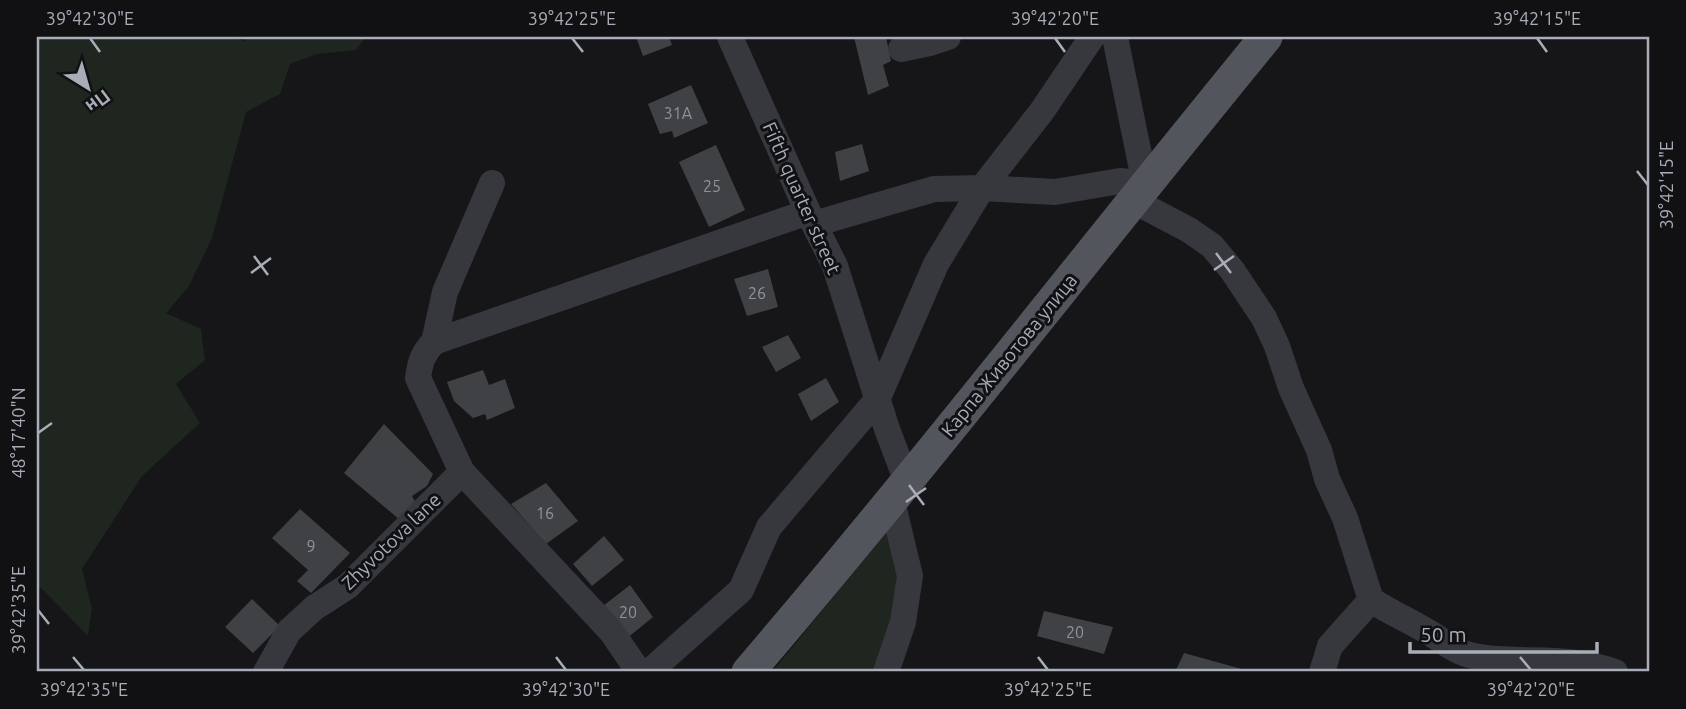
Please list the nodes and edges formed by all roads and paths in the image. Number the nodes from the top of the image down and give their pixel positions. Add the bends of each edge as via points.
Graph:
1 (730, 37) edge
2 (948, 37) edge
3 (1092, 37) edge
4 (1115, 37) edge
5 (1266, 37) edge
6 (901, 49) dead end
7 (492, 183) dead end
8 (982, 188) junction
9 (1139, 192) junction
10 (811, 218) junction
11 (434, 342) junction
12 (877, 400) junction
13 (462, 472) junction
14 (899, 492) junction
15 (1371, 600) junction
16 (1494, 665) edge
17 (266, 672) edge
18 (639, 672) edge
19 (649, 672) edge
20 (748, 672) edge
21 (886, 672) edge
22 (1322, 672) edge
23 (1615, 672) edge

1 - 10 street, Fifth quarter street
2 - 6 street
3 - 8 street
4 - 9 street
5 - 9 main road, Карпа Животова улица
7 - 11 street via 445,292
8 - 9 street via 1055,192 1120,181
8 - 10 street via 933,189
8 - 12 street via 936,264
9 - 14 main road, Карпа Животова улица
9 - 15 street via 1212,246 1264,318 1345,518
10 - 11 street
10 - 12 street, Fifth quarter street via 835,266
11 - 13 street via 420,362 418,378
12 - 14 street, Fifth quarter street
12 - 19 street via 768,527 741,590
13 - 17 street, Zhyvotova lane via 348,586 289,631
13 - 18 street via 611,631
14 - 20 main road, Карпа Животова улица
14 - 21 street, Fifth quarter street via 909,576 903,622
15 - 16 street via 1453,650 1486,658
15 - 22 street via 1330,646
16 - 23 street via 1564,660

